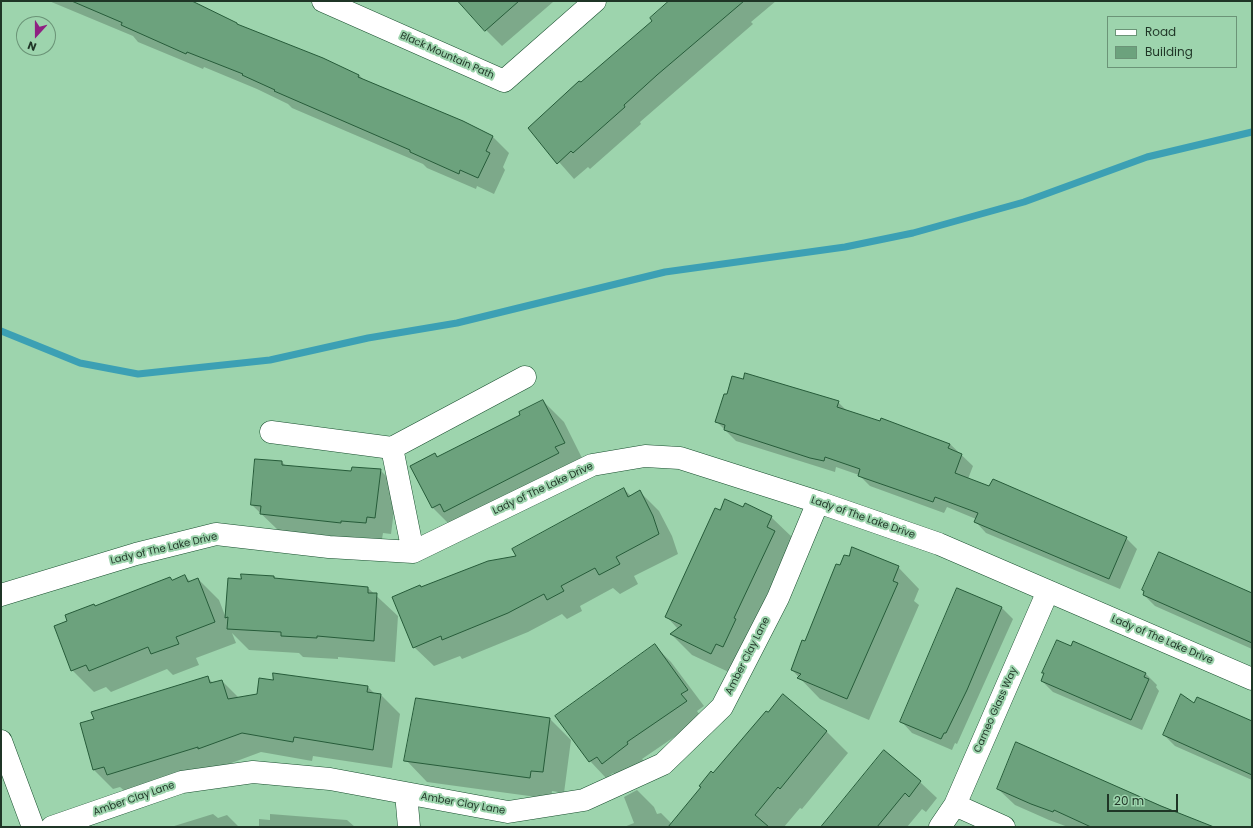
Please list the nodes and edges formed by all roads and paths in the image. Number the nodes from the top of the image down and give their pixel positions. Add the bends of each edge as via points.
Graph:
1 (323, 1) edge
2 (595, 1) edge
3 (525, 377) dead end
4 (271, 432) dead end
5 (392, 448) junction
6 (818, 502) junction
7 (412, 552) junction
8 (1048, 591) junction
9 (1, 595) edge
10 (1252, 679) edge
11 (1, 741) edge
12 (406, 793) junction
13 (955, 805) junction
14 (33, 827) edge
15 (52, 827) edge
16 (409, 827) edge
17 (940, 827) edge
18 (1004, 827) edge

1 - 2 street, Black Mountain Path via 504,81
3 - 5 street
4 - 5 street
5 - 7 street
6 - 7 street, Lady of The Lake Drive via 680,458 645,456 592,465
6 - 8 street, Lady of The Lake Drive via 938,544
6 - 12 street, Amber Clay Lane via 778,598 722,707 662,764 584,800 508,812
7 - 9 street, Lady of The Lake Drive via 329,547 216,534 136,554
8 - 10 street, Lady of The Lake Drive
8 - 13 street, Cameo Glass Way
11 - 14 street
12 - 15 street, Amber Clay Lane via 330,779 253,772 182,782
12 - 16 street
13 - 17 street, Cameo Glass Way
13 - 18 street

